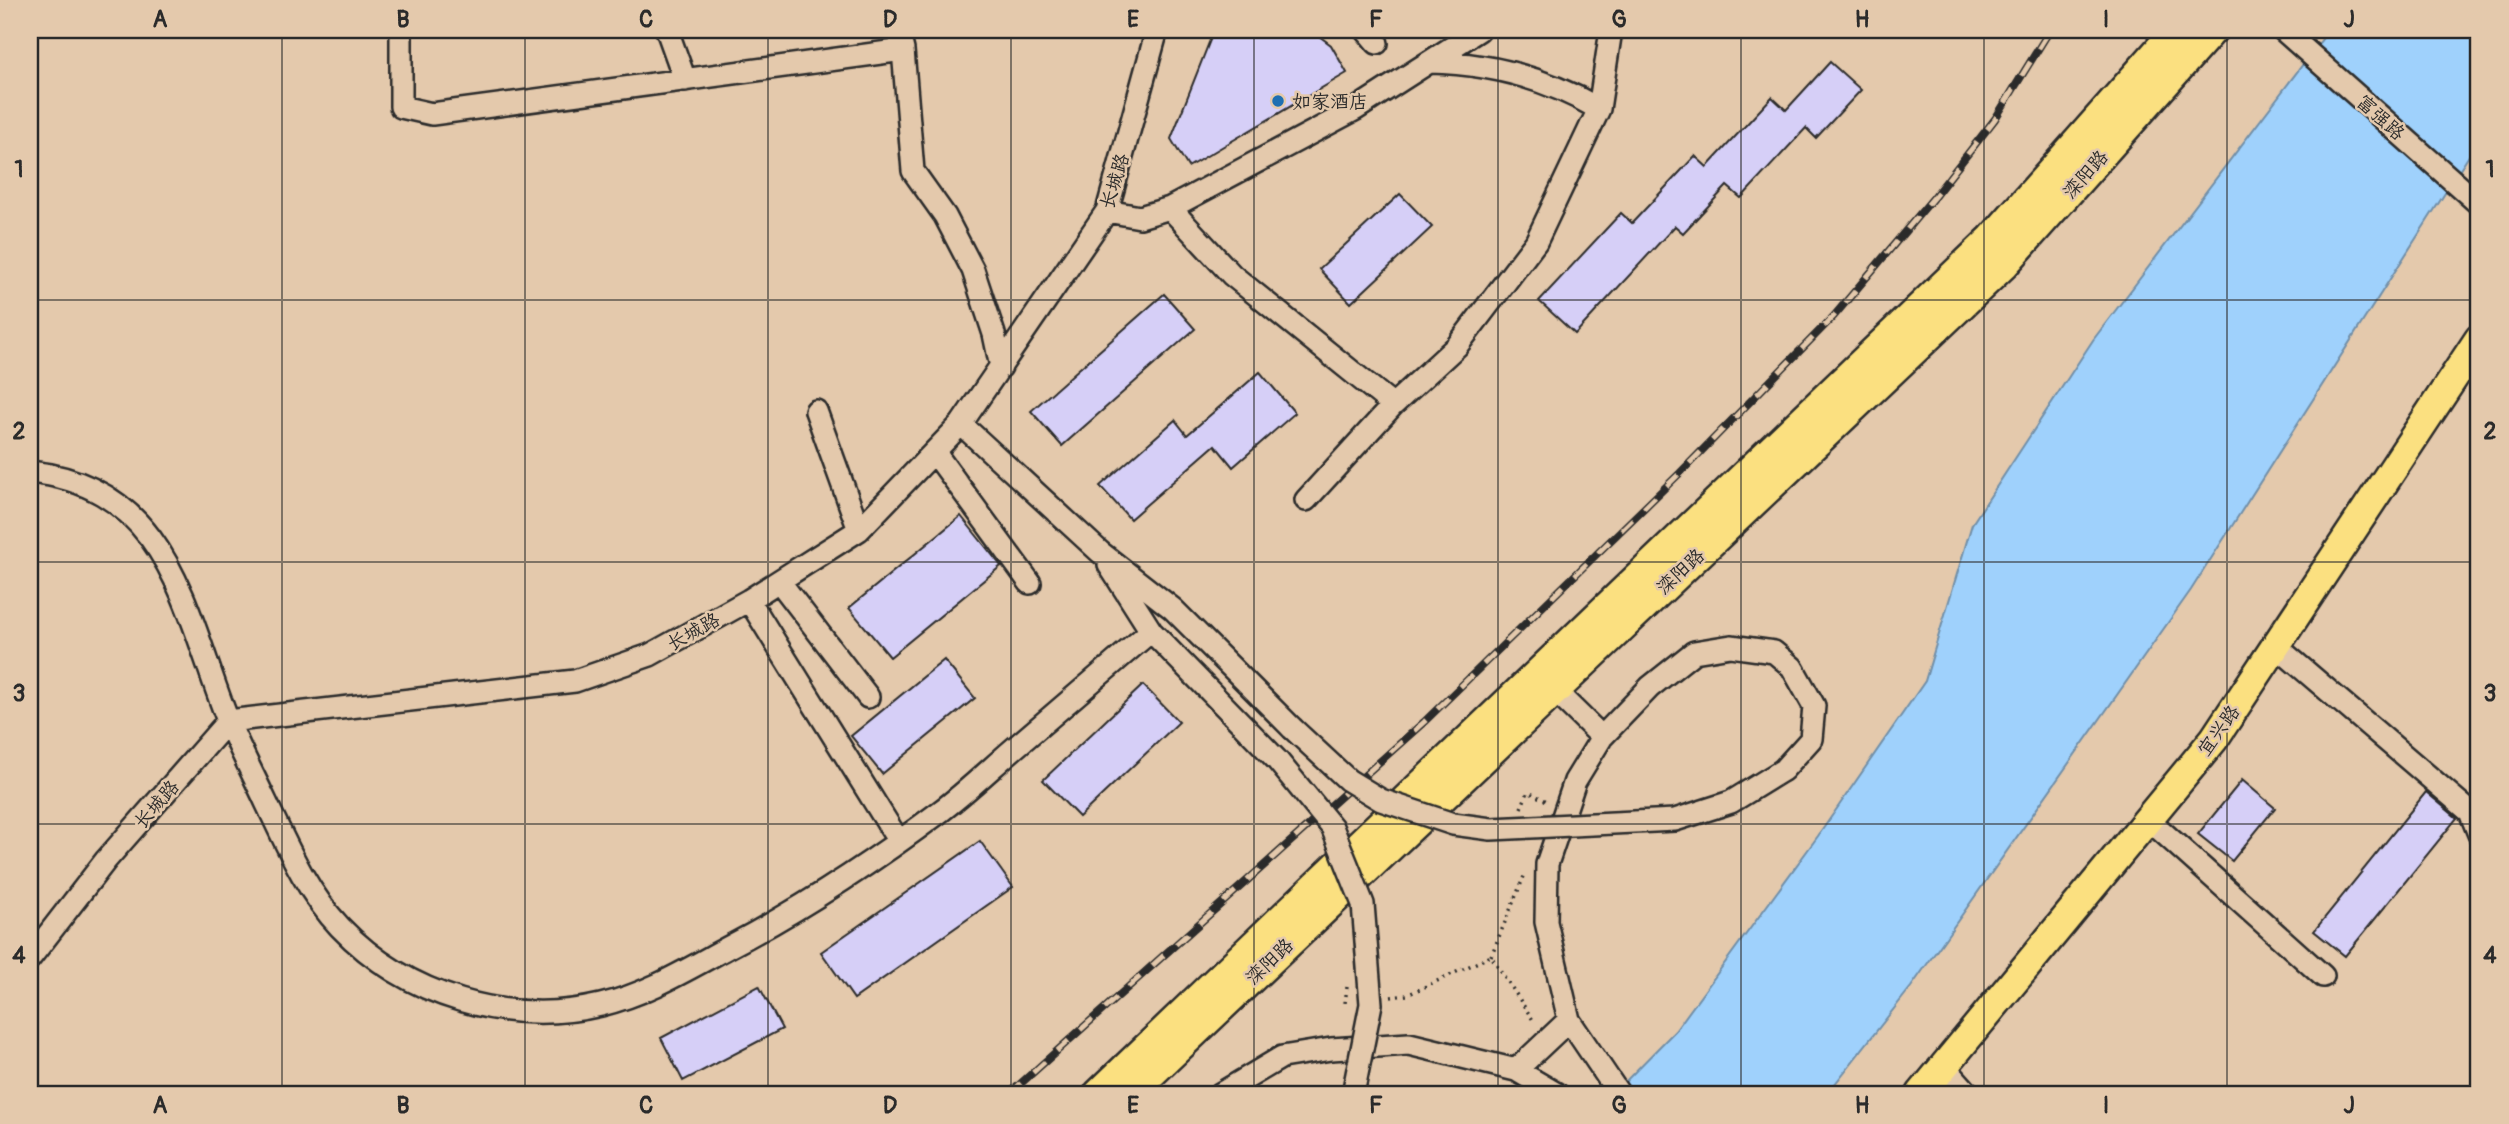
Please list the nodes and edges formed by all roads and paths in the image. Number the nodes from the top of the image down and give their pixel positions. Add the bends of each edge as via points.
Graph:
1 (401, 30) edge
2 (667, 30) edge
3 (1157, 30) edge
4 (1479, 30) edge
5 (1611, 30) edge
6 (2176, 30) edge
7 (2213, 30) edge
8 (2283, 30) edge
9 (900, 40) edge
10 (1429, 62) junction
11 (685, 80) junction
12 (1600, 109) junction
13 (2479, 204) edge
14 (1170, 208) junction
15 (1107, 211) junction
16 (2479, 339) edge
17 (1001, 366) junction
18 (1393, 405) junction
19 (816, 411) dead end
20 (961, 424) junction
21 (935, 453) junction
22 (30, 472) edge
23 (1306, 500) dead end
24 (859, 530) junction
25 (1100, 552) junction
26 (779, 581) junction
27 (1030, 583) dead end
28 (749, 600) junction
29 (1151, 631) junction
30 (2276, 646) junction
31 (1554, 690) junction
32 (868, 697) dead end
33 (228, 721) junction
34 (1602, 737) junction
35 (2148, 819) junction
36 (2479, 834) edge
37 (898, 840) junction
38 (1527, 869) dead end
39 (1490, 956) junction
40 (30, 958) edge
41 (2323, 976) dead end
42 (1407, 995) dead end
43 (1569, 1020) junction
44 (1548, 1042) junction
45 (1944, 1066) junction
46 (1516, 1070) junction
47 (1144, 1090) edge
48 (1555, 1092) edge
49 (1098, 1094) edge
50 (1220, 1094) edge
51 (1353, 1094) edge
52 (1619, 1094) edge
53 (1920, 1094) edge
54 (1969, 1094) edge

1 - 11 street via 401,107 432,114
2 - 11 street
3 - 15 street, 长城路
4 - 10 street
5 - 12 street
6 - 49 main road, 滦阳路 via 1992,238
7 - 31 main road, 滦阳路 via 2006,264
8 - 13 street, 富强路
9 - 11 street
9 - 17 street via 913,172 945,216 973,270
10 - 12 street via 1478,65 1526,75
10 - 14 street via 1356,109
12 - 18 street via 1536,242 1457,346
14 - 15 street via 1140,217
14 - 18 street via 1232,275
15 - 17 street, 长城路
16 - 30 main road, 宜兴路
17 - 20 street, 长城路
18 - 23 street
19 - 24 street
20 - 21 street, 长城路
20 - 25 street
21 - 24 street, 长城路
21 - 27 street
22 - 33 street via 65,478 103,495 154,541 177,581
24 - 26 street, 长城路
25 - 29 street
25 - 34 street, bridge via 1174,609 1349,780 1381,800 1452,824 1491,829 1675,820 1731,802 1783,770 1811,739 1814,706 1792,667 1774,652 1731,646 1695,652 1650,687
26 - 28 street, 长城路
26 - 32 street
28 - 33 street, 长城路 via 650,655 575,681
28 - 37 street
29 - 37 street via 942,810
29 - 51 street, bridge via 1277,760 1332,827 1363,904 1371,1004
30 - 35 main road, 宜兴路 via 2214,739
30 - 36 street via 2470,812
31 - 34 street
31 - 47 main road, 滦阳路
33 - 37 street via 301,874 340,927 407,978 486,1007 571,1010 653,988 788,916
33 - 40 street, 长城路 via 106,860
34 - 43 street via 1575,781 1547,864 1546,922
35 - 41 street
35 - 45 main road, 宜兴路
38 - 39 path
39 - 42 path
39 - 44 path
43 - 44 street
43 - 52 street
44 - 46 street
45 - 53 main road, 宜兴路
45 - 54 street
46 - 48 street
46 - 50 street via 1409,1044 1331,1049 1282,1057

